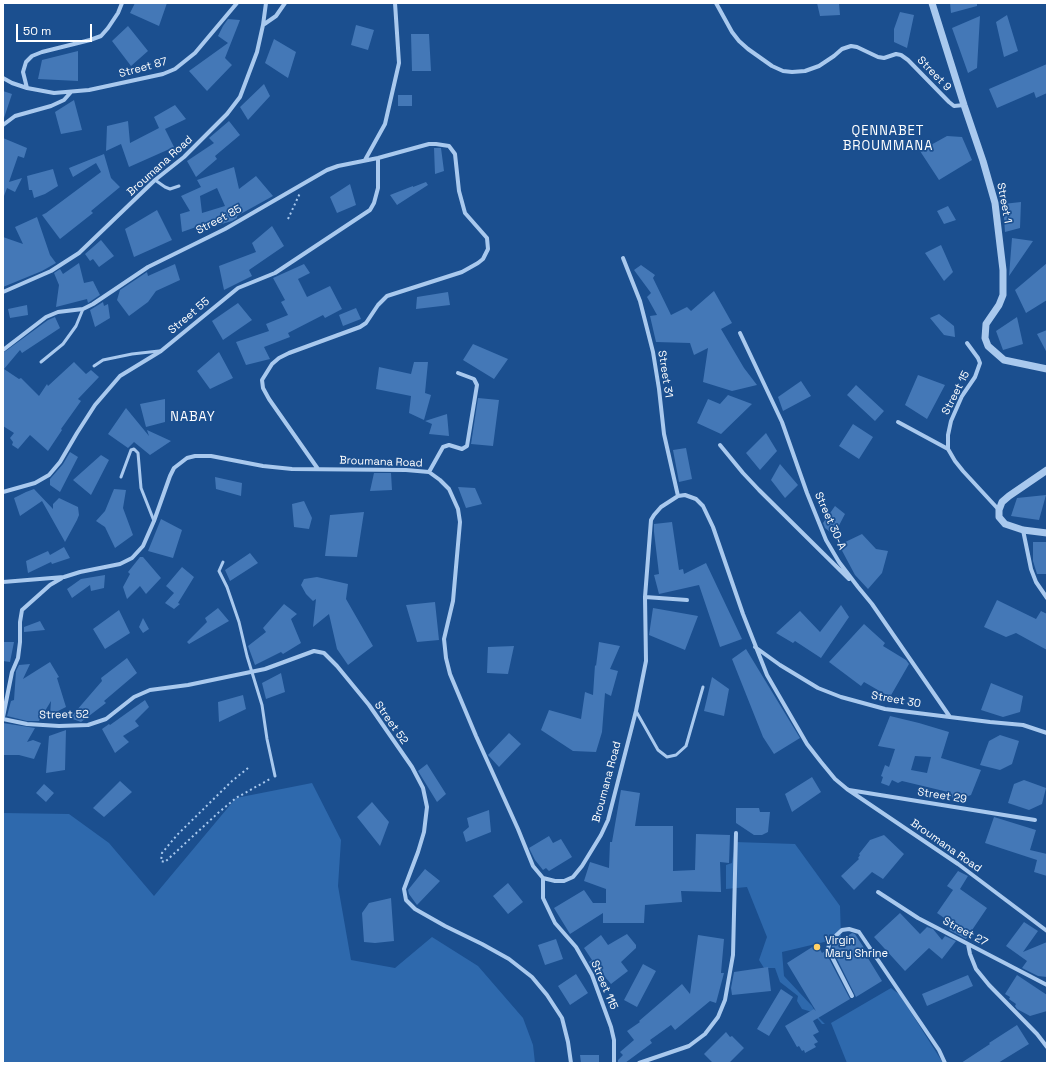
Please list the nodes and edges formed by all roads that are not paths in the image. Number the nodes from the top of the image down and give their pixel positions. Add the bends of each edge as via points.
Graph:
1 (122, 3) edge
2 (237, 3) edge
3 (266, 3) edge
4 (285, 3) edge
5 (395, 3) edge
6 (716, 3) edge
7 (932, 3) edge
8 (938, 3) edge
9 (934, 11) junction
10 (264, 25) junction
11 (3, 78) edge
12 (27, 88) junction
13 (71, 92) junction
14 (964, 105) junction
15 (3, 124) edge
16 (378, 158) junction
17 (365, 160) junction
18 (155, 180) junction
19 (179, 186) dead end
20 (623, 258) dead end
21 (3, 292) edge
22 (83, 309) junction
23 (740, 333) dead end
24 (967, 343) dead end
25 (3, 350) edge
26 (161, 351) junction
27 (41, 362) dead end
28 (94, 366) dead end
29 (1047, 368) edge
30 (458, 373) dead end
31 (898, 422) dead end
32 (720, 445) dead end
33 (948, 449) junction
34 (318, 469) junction
35 (1047, 470) edge
36 (429, 472) junction
37 (121, 477) dead end
38 (3, 492) edge
39 (678, 496) junction
40 (999, 510) junction
41 (154, 521) junction
42 (1022, 530) junction
43 (1047, 533) edge
44 (223, 562) dead end
45 (64, 577) junction
46 (3, 582) edge
47 (858, 587) junction
48 (645, 597) junction
49 (1047, 598) edge
50 (688, 600) dead end
51 (755, 646) junction
52 (252, 671) junction
53 (703, 687) dead end
54 (636, 711) junction
55 (950, 717) junction
56 (3, 718) edge
57 (1047, 733) edge
58 (275, 776) road end
59 (847, 789) junction
60 (1034, 820) dead end
61 (736, 833) dead end
62 (543, 878) junction
63 (878, 892) dead end
64 (1046, 930) edge
65 (968, 944) junction
66 (1047, 985) edge
67 (852, 996) dead end
68 (1047, 1047) edge
69 (571, 1063) edge
70 (614, 1063) edge
71 (639, 1063) edge
72 (945, 1063) edge

1 - 12 street via 101,36 32,56 26,62 23,72
2 - 13 street, Street 87 via 204,43 175,69 145,79
3 - 10 street, Broumana Road
4 - 10 street via 276,16
5 - 17 street via 399,63 385,124
6 - 14 street, Street 9 via 739,41 772,66 783,71 806,71 850,46 878,57 896,54 908,60 954,106
7 - 9 street, Street 1
8 - 9 street
9 - 14 street, Street 1
10 - 18 street, Broumana Road via 240,97 204,138
11 - 12 street, Street 87
12 - 13 street, Street 87 via 54,93
13 - 15 street via 64,100 16,116
14 - 29 street, Street 1 via 995,203 1003,270 1003,295 986,324 985,338 988,346 1004,360
16 - 17 street, Street 85
16 - 26 street, Street 55 via 378,188 370,210 275,273 238,288
16 - 34 street, Street 85 via 429,144 449,146 455,154 459,191 465,213 487,238 488,249 478,264 462,272 387,296 360,327 289,353 272,364 262,380 263,388
17 - 22 street, Street 85 via 328,170 225,229 148,267
18 - 19 lane via 170,189
18 - 21 street, Broumana Road via 79,253 51,271
20 - 39 street, Street 31 via 640,301 653,352 664,434
22 - 25 street, Street 85 via 58,312 46,317
22 - 27 lane via 76,326 63,344
23 - 47 street, Street 30-A via 782,422 826,540
24 - 33 street, Street 15 via 980,363 951,421
26 - 28 lane via 103,360
26 - 38 street, Street 55 via 120,376 86,418 60,462 49,475 35,483
30 - 36 street via 474,379 477,385 467,446 462,449 449,445 443,447
31 - 33 street
32 - 47 street via 759,490
33 - 40 street via 963,471
34 - 36 street, Broumana Road
34 - 41 street, Broumana Road via 263,466 211,456 191,457 178,464 170,476
35 - 40 street via 1009,496 1002,502
36 - 62 street, Broumana Road via 449,489 455,499 460,522 453,601 444,639 450,674 533,866
37 - 41 lane via 131,450 134,449 138,453 141,488
39 - 48 street, Broumana Road via 661,507 651,520
39 - 51 street, Broumana Road via 685,495 696,499 703,506 713,527
40 - 42 street via 999,517 1005,524
41 - 45 street, Broumana Road via 144,546 132,558 120,564
42 - 43 street
42 - 49 street via 1031,569
44 - 52 lane via 219,571 239,622
45 - 46 street, Broumana Road
45 - 56 street, Street 52 via 50,585 22,610 18,658 12,672
47 - 55 street, Street 30-A
48 - 50 street
48 - 54 street, Broumana Road via 646,661
51 - 55 street, Street 30 via 818,688 841,697 885,709
51 - 59 street, Broumana Road via 774,688 807,744 835,779
52 - 56 street, Street 52 via 188,685 158,688 134,697 106,719 88,725 27,724
52 - 58 lane via 262,705
52 - 69 street, Street 52 via 287,662 314,651 324,653 337,666 383,725 423,788 427,807 424,832 404,889 406,900 430,918 509,959 532,977 562,1018
53 - 54 lane via 686,746 676,755 667,757 658,750
54 - 62 street, Broumana Road via 608,820 601,835 573,877 564,881
55 - 57 street, Street 30 via 1023,725
59 - 60 street, Street 29
59 - 64 street, Broumana Road via 958,864
61 - 71 street via 733,955 725,1000 718,1017 705,1034 689,1046
62 - 70 street, Street 115 via 543,898 555,923 576,947 592,975 611,1026
63 - 65 street, Street 27 via 918,918
65 - 66 street, Street 27
65 - 68 street via 976,969 984,980
67 - 72 street via 828,949 830,941 842,930 849,929 859,932 939,1050

